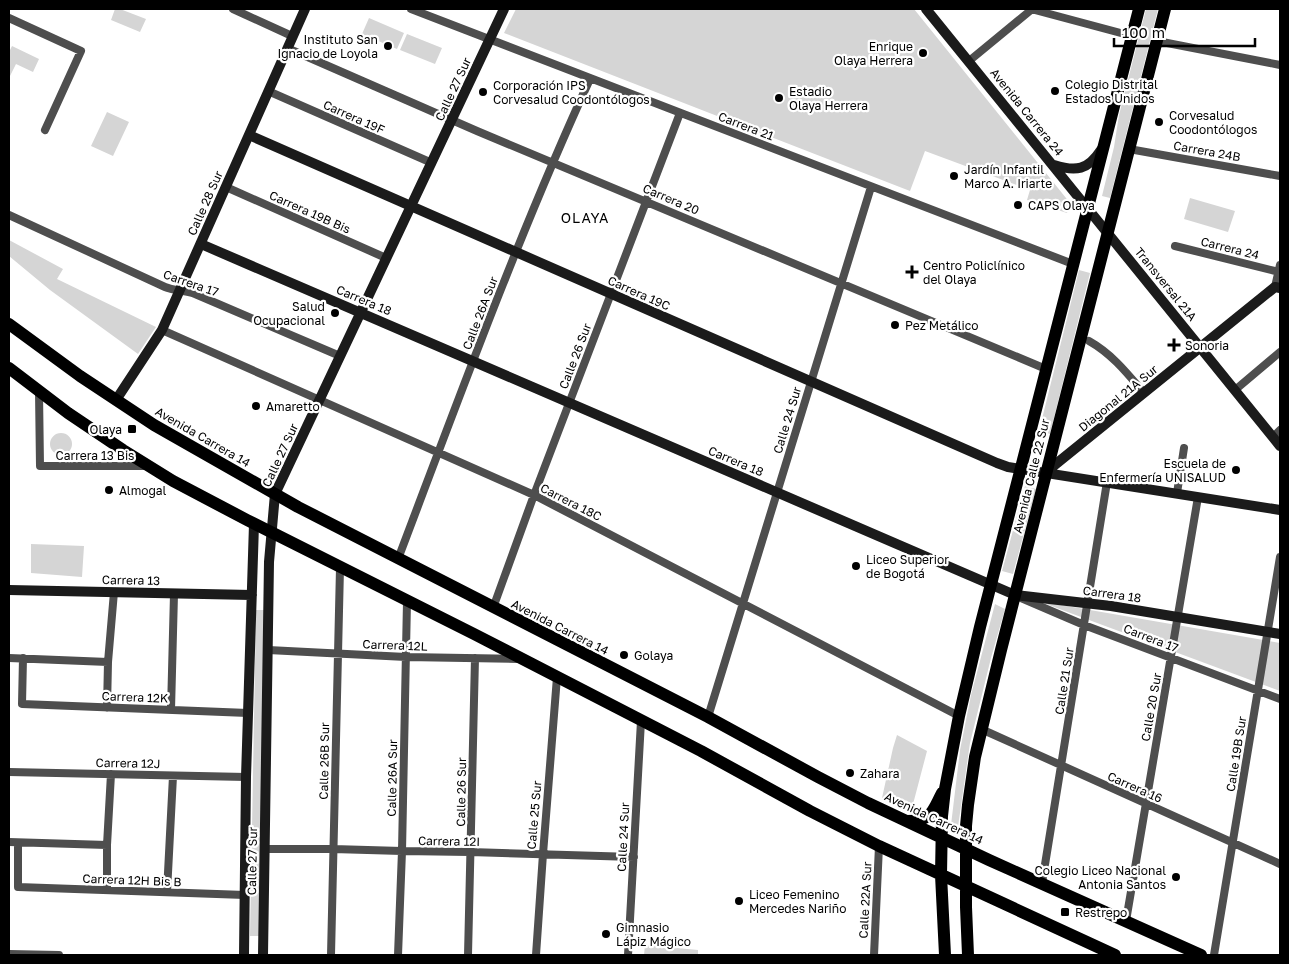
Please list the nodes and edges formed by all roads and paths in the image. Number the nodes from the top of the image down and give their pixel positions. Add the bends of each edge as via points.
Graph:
1 (233, 9) edge
2 (305, 9) edge
3 (411, 9) edge
4 (504, 9) edge
5 (926, 9) edge
6 (1031, 9) edge
7 (1139, 9) edge
8 (1165, 9) edge
9 (243, 11) edge
10 (9, 18) edge
11 (292, 36) junction
12 (1132, 36) junction
13 (490, 40) junction
14 (1157, 41) junction
15 (287, 48) junction
16 (969, 62) junction
17 (1280, 66) edge
18 (590, 78) junction
19 (268, 91) junction
20 (680, 113) junction
21 (452, 120) junction
22 (45, 130) dead end
23 (249, 135) junction
24 (1103, 147) junction
25 (1129, 149) junction
26 (432, 163) junction
27 (554, 163) junction
28 (1053, 165) junction
29 (1280, 176) edge
30 (226, 187) junction
31 (871, 187) junction
32 (646, 202) junction
33 (411, 207) junction
34 (1088, 207) junction
35 (9, 215) edge
36 (1108, 232) junction
37 (201, 244) junction
38 (1175, 246) dead end
39 (516, 253) junction
40 (386, 258) junction
41 (1073, 264) junction
42 (1279, 268) edge
43 (842, 283) junction
44 (1278, 288) edge
45 (180, 290) junction
46 (611, 294) junction
47 (361, 313) junction
48 (9, 324) edge
49 (162, 330) junction
50 (1089, 341) dead end
51 (1201, 347) junction
52 (1280, 352) edge
53 (340, 356) junction
54 (473, 361) junction
55 (9, 368) edge
56 (1046, 369) junction
57 (811, 382) junction
58 (1235, 390) junction
59 (40, 392) junction
60 (1144, 393) junction
61 (116, 400) junction
62 (319, 400) junction
63 (570, 403) junction
64 (1277, 433) edge
65 (1280, 446) edge
66 (1184, 448) dead end
67 (438, 452) junction
68 (149, 466) junction
69 (1021, 468) junction
70 (1046, 472) junction
71 (1108, 482) junction
72 (777, 492) junction
73 (1177, 493) junction
74 (274, 494) junction
75 (534, 495) junction
76 (1198, 497) junction
77 (1280, 510) edge
78 (254, 524) junction
79 (270, 532) junction
80 (1280, 557) edge
81 (398, 559) junction
82 (340, 568) junction
83 (991, 585) junction
84 (9, 590) edge
85 (114, 592) junction
86 (174, 594) junction
87 (252, 595) junction
88 (1015, 595) junction
89 (407, 601) junction
90 (743, 603) junction
91 (1088, 603) junction
92 (493, 608) junction
93 (1178, 617) junction
94 (1084, 625) junction
95 (1268, 632) junction
96 (1280, 634) edge
97 (268, 650) junction
98 (338, 654) junction
99 (406, 657) junction
100 (9, 658) edge
101 (23, 658) junction
102 (475, 658) junction
103 (1171, 658) junction
104 (522, 659) junction
105 (108, 662) junction
106 (556, 677) junction
107 (1258, 690) junction
108 (1280, 699) edge
109 (107, 708) junction
110 (171, 710) junction
111 (248, 714) junction
112 (959, 716) junction
113 (708, 717) junction
114 (641, 721) junction
115 (982, 729) junction
116 (1061, 765) junction
117 (9, 772) edge
118 (111, 774) junction
119 (174, 776) junction
120 (246, 777) junction
121 (945, 789) junction
122 (1146, 804) junction
123 (907, 821) junction
124 (942, 838) junction
125 (9, 842) edge
126 (18, 843) junction
127 (1232, 843) junction
128 (107, 844) junction
129 (879, 846) junction
130 (265, 849) junction
131 (333, 849) junction
132 (966, 849) junction
133 (402, 852) junction
134 (470, 852) junction
135 (542, 854) junction
136 (634, 857) junction
137 (1280, 864) edge
138 (941, 875) junction
139 (1042, 883) junction
140 (966, 886) junction
141 (107, 890) junction
142 (168, 892) junction
143 (245, 895) junction
144 (1126, 921) junction
145 (9, 954) edge
146 (59, 955) edge
147 (244, 955) edge
148 (263, 955) edge
149 (331, 955) edge
150 (398, 955) edge
151 (468, 955) edge
152 (536, 955) edge
153 (628, 955) edge
154 (874, 955) edge
155 (945, 955) edge
156 (968, 955) edge
157 (1115, 955) edge
158 (1201, 955) edge
159 (1214, 955) edge

1 - 9 street
2 - 11 main road, Calle 28 Sur
3 - 13 street, Carrera 21
4 - 13 main road, Calle 27 Sur
5 - 16 main road, Avenida Carrera 24
6 - 12 street
6 - 16 street
7 - 12 main road, Avenida Calle 22 Sur
8 - 14 main road, Avenida Calle 22 Sur
9 - 11 street
10 - 22 street via 81,51
11 - 15 main road, Calle 28 Sur
12 - 24 main road, Avenida Calle 22 Sur
13 - 18 street, Carrera 21
13 - 21 main road, Calle 27 Sur
14 - 17 street
14 - 25 main road, Avenida Calle 22 Sur
15 - 19 main road, Calle 28 Sur
15 - 21 street, Carrera 20
16 - 28 main road, Avenida Carrera 24
18 - 20 street, Carrera 21
18 - 27 street, Calle 26A Sur
19 - 23 main road, Calle 28 Sur
19 - 26 street, Carrera 19F
20 - 31 street, Carrera 21
20 - 32 street, Calle 26 Sur
21 - 26 main road, Calle 27 Sur
21 - 27 street, Carrera 20
23 - 30 main road, Calle 28 Sur
23 - 33 main road, Carrera 19C
24 - 28 main road via 1096,158 1084,167 1069,169
24 - 34 main road, Avenida Calle 22 Sur
25 - 29 street, Carrera 24B
25 - 36 main road, Avenida Calle 22 Sur
26 - 33 main road, Calle 27 Sur
27 - 32 street, Carrera 20
27 - 39 street, Calle 26A Sur
28 - 34 main road, Avenida Carrera 24
30 - 37 main road, Calle 28 Sur
30 - 40 street, Carrera 19B Bis
31 - 41 street, Carrera 21
31 - 43 street, Calle 24 Sur
32 - 43 street, Carrera 20
32 - 46 street, Calle 26 Sur
33 - 39 main road, Carrera 19C
33 - 40 main road, Calle 27 Sur
34 - 36 main road, Avenida Carrera 24
34 - 41 main road, Avenida Calle 22 Sur
35 - 45 street, Carrera 17 via 164,287
36 - 51 main road, Transversal 21A
36 - 70 main road, Avenida Calle 22 Sur
37 - 45 main road, Calle 28 Sur
37 - 47 main road, Carrera 18
38 - 42 street, Carrera 24
39 - 46 main road, Carrera 19C
39 - 54 street, Calle 26A Sur
40 - 47 main road, Calle 27 Sur
41 - 56 main road, Avenida Calle 22 Sur
42 - 44 street
43 - 56 street, Carrera 20
43 - 57 street, Calle 24 Sur
44 - 51 main road, Diagonal 21A Sur
45 - 49 main road, Calle 28 Sur
45 - 53 street, Carrera 17
46 - 57 main road, Carrera 19C
46 - 63 street, Calle 26 Sur
47 - 53 main road, Calle 27 Sur
47 - 54 main road, Carrera 18
48 - 61 main road, Avenida Carrera 14
49 - 61 main road, Calle 28 Sur
49 - 62 street, Carrera 18C
50 - 60 street via 1102,348
51 - 58 main road, Transversal 21A
51 - 60 main road, Diagonal 21A Sur
52 - 58 street
53 - 62 main road, Calle 27 Sur
54 - 63 main road, Carrera 18
54 - 67 street, Calle 26A Sur
55 - 59 main road
56 - 69 main road, Avenida Calle 22 Sur
57 - 69 main road, Carrera 19C via 997,463
57 - 72 street, Calle 24 Sur
58 - 64 main road, Transversal 21A
59 - 68 main road
59 - 68 street, Carrera 13 Bis via 40,466
60 - 70 main road, Diagonal 21A Sur
61 - 74 main road, Avenida Carrera 14
62 - 67 street, Carrera 18C
62 - 74 main road, Calle 27 Sur
63 - 72 main road, Carrera 18
63 - 75 street, Calle 26 Sur
64 - 65 main road, Transversal 21A
66 - 73 street
67 - 75 street, Carrera 18C
67 - 81 street, Calle 26A Sur
68 - 78 main road
69 - 70 main road, Carrera 19C
69 - 83 main road, Avenida Calle 22 Sur
70 - 71 main road, Carrera 19C
70 - 88 main road, Avenida Calle 22 Sur
71 - 73 main road, Carrera 19C
71 - 91 street, Calle 21 Sur
72 - 83 main road, Carrera 18
72 - 90 street, Calle 24 Sur
73 - 76 main road, Carrera 19C
74 - 79 main road, Calle 27 Sur
74 - 81 main road, Avenida Carrera 14
75 - 90 street, Carrera 18C
75 - 92 street, Calle 26 Sur
76 - 77 main road, Carrera 19C
76 - 93 street, Calle 20 Sur
78 - 79 main road
78 - 87 main road, Calle 27 Sur
79 - 82 main road
79 - 97 main road, Calle 27 Sur
80 - 95 street, Calle 19B Sur
81 - 92 main road, Avenida Carrera 14
82 - 89 main road
82 - 98 street, Calle 26B Sur
83 - 88 main road, Carrera 18
83 - 112 main road, Avenida Calle 22 Sur
84 - 85 main road, Carrera 13
85 - 86 main road, Carrera 13
85 - 105 street
86 - 87 main road, Carrera 13
86 - 110 street
87 - 111 main road, Calle 27 Sur
88 - 91 main road, Carrera 18
88 - 94 street, Carrera 17
88 - 115 main road, Avenida Calle 22 Sur
89 - 99 street, Calle 26A Sur
89 - 104 main road
90 - 112 street, Carrera 18C
90 - 113 street, Calle 24 Sur
91 - 93 main road, Carrera 18
91 - 94 street, Calle 21 Sur
92 - 113 main road, Avenida Carrera 14
93 - 95 main road, Carrera 18
93 - 103 street, Calle 20 Sur
94 - 103 street, Carrera 17
94 - 116 street, Calle 21 Sur
95 - 96 main road, Carrera 18
95 - 107 street, Calle 19B Sur
97 - 98 street, Carrera 12L
97 - 130 main road, Calle 27 Sur
98 - 99 street, Carrera 12L
98 - 131 street, Calle 26B Sur
99 - 102 street, Carrera 12L
99 - 133 street, Calle 26A Sur
100 - 101 street
101 - 105 street
101 - 109 street, Carrera 12K via 22,704
102 - 104 street, Carrera 12L
102 - 134 street, Calle 26 Sur
103 - 107 street, Carrera 17
103 - 122 street, Calle 20 Sur
104 - 106 main road
105 - 109 street
106 - 114 main road
106 - 135 street, Calle 25 Sur
107 - 108 street, Carrera 17
107 - 127 street, Calle 19B Sur
109 - 110 street, Carrera 12K
110 - 111 street, Carrera 12K
111 - 120 main road, Calle 27 Sur
112 - 121 main road, Avenida Calle 22 Sur
113 - 123 main road, Avenida Carrera 14
114 - 129 main road
114 - 136 street, Calle 24 Sur
115 - 116 street, Carrera 16
115 - 132 main road, Avenida Calle 22 Sur via 968,798
116 - 122 street, Carrera 16
116 - 139 street, Calle 21 Sur
117 - 118 street, Carrera 12J
118 - 119 street, Carrera 12J
118 - 128 street
119 - 120 street, Carrera 12J
119 - 142 street
120 - 143 main road, Calle 27 Sur
121 - 123 main road via 927,817
121 - 124 main road, Avenida Calle 22 Sur
122 - 127 street, Carrera 16
122 - 144 street, Calle 20 Sur
123 - 124 main road, Avenida Carrera 14
124 - 132 main road, Avenida Carrera 14
124 - 138 main road, Avenida Calle 22 Sur
125 - 126 street
126 - 128 street
126 - 141 street, Carrera 12H Bis B via 18,887
127 - 137 street, Carrera 16
127 - 159 street, Calle 19B Sur
128 - 141 street
129 - 138 main road
129 - 154 street, Calle 22A Sur
130 - 131 street, Carrera 12I
130 - 148 main road, Calle 27 Sur
131 - 133 street, Carrera 12I
131 - 149 street, Calle 26B Sur
132 - 139 main road, Avenida Carrera 14
132 - 140 main road, Avenida Calle 22 Sur
133 - 134 street, Carrera 12I
133 - 150 street, Calle 26A Sur
134 - 135 street, Carrera 12I
134 - 151 street, Calle 26 Sur
135 - 136 street, Carrera 12I
135 - 152 street, Calle 25 Sur
136 - 153 street, Calle 24 Sur
138 - 140 main road
138 - 155 main road, Avenida Calle 22 Sur
139 - 144 main road, Avenida Carrera 14
140 - 156 main road, Avenida Calle 22 Sur
140 - 157 main road
141 - 142 street, Carrera 12H Bis B
142 - 143 street, Carrera 12H Bis B
143 - 147 main road, Calle 27 Sur
144 - 158 main road, Avenida Carrera 14
145 - 146 street

